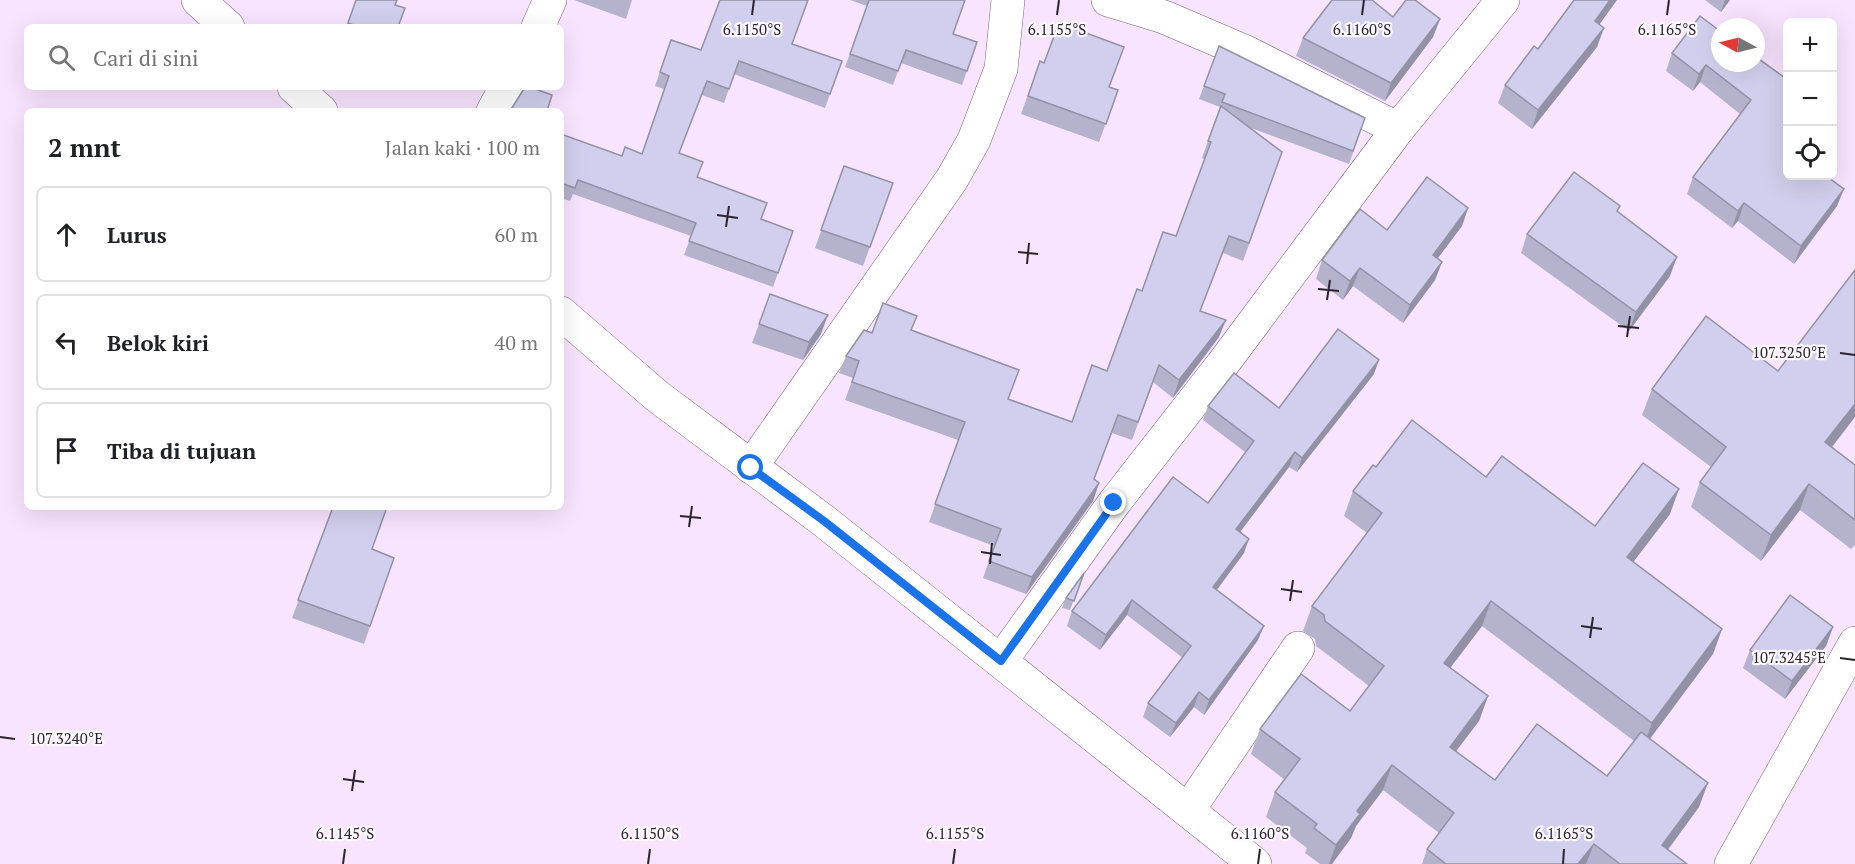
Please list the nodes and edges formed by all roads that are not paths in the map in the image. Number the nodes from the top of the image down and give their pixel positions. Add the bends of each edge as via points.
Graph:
1 (198, 0) edge
2 (550, 0) edge
3 (1008, 0) edge
4 (1108, 0) edge
5 (1503, 0) edge
6 (225, 24) edge
7 (539, 24) edge
8 (297, 90) edge
9 (504, 90) edge
10 (318, 108) edge
11 (495, 108) edge
12 (1398, 129) junction
13 (564, 316) edge
14 (751, 468) junction
15 (1855, 643) edge
16 (1298, 648) dead end
17 (1001, 661) junction
18 (1189, 809) junction
19 (1255, 864) edge
20 (1731, 864) edge

1 - 6 street
2 - 7 street
3 - 14 street via 1001,69 974,140 952,178
4 - 12 street via 1164,16 1248,53
5 - 12 street
8 - 10 street
9 - 11 street
12 - 17 street via 1114,503
13 - 14 street via 657,396
14 - 17 street
15 - 20 street
16 - 18 street
17 - 18 street
18 - 19 street

